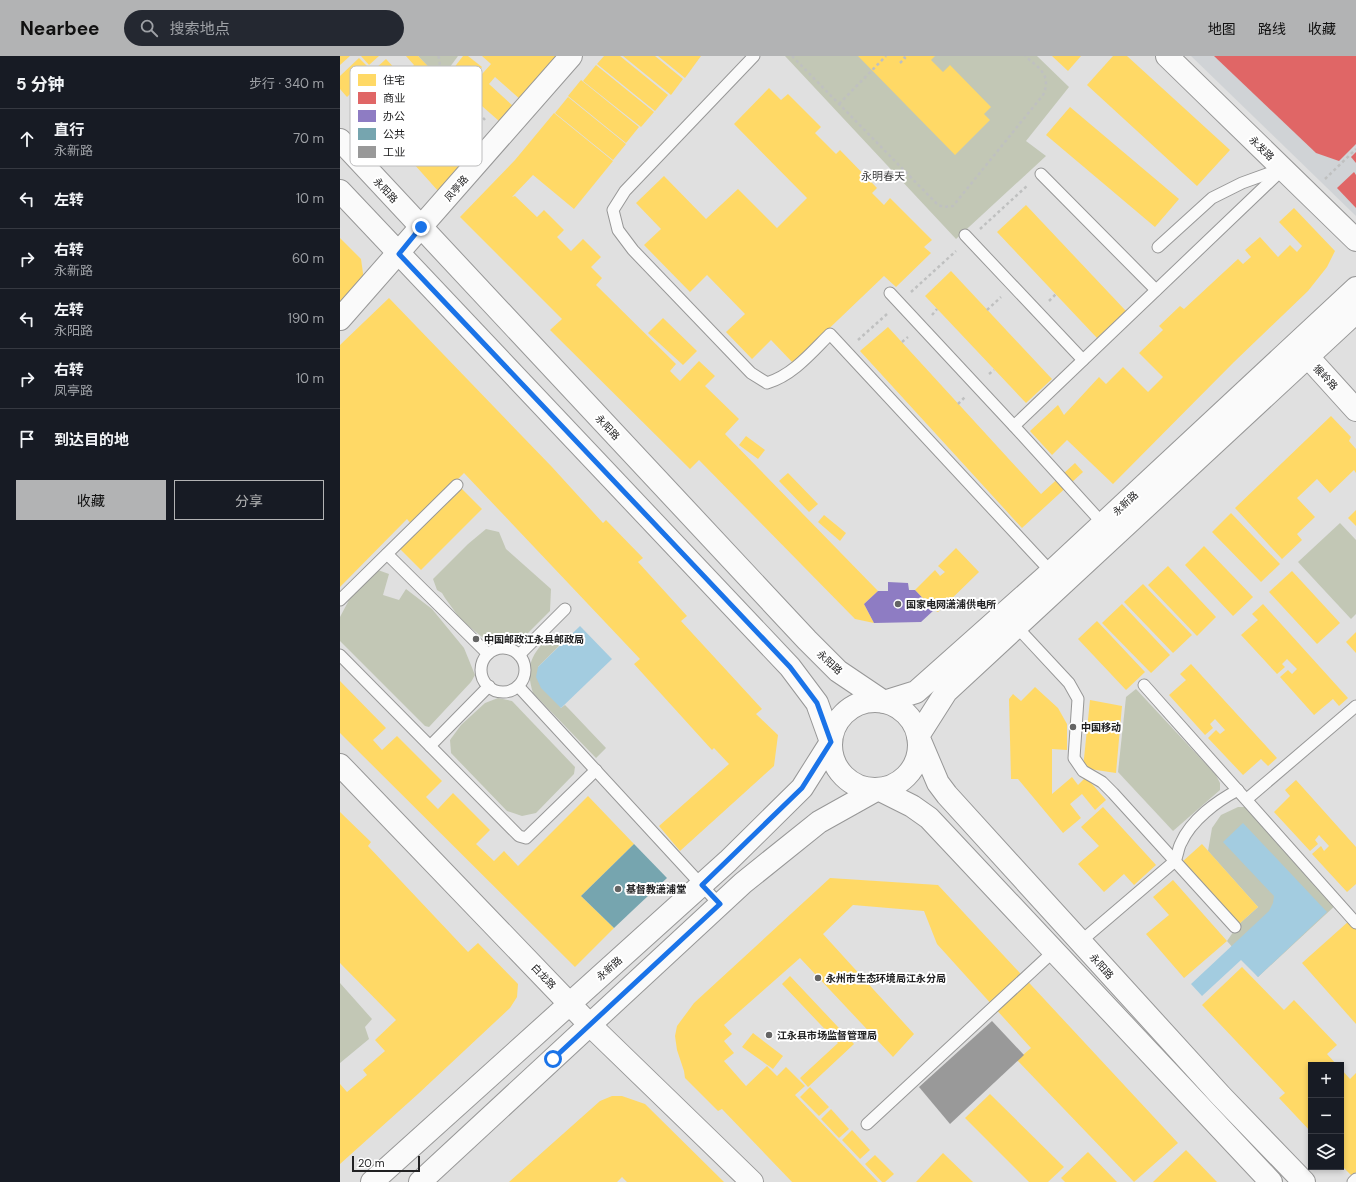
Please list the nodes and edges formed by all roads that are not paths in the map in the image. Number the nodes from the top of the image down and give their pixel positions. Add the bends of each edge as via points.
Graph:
1 (571, 56) edge
2 (754, 56) edge
3 (1167, 56) edge
4 (340, 140) edge
5 (350, 151) edge
6 (482, 158) edge
7 (364, 166) edge
8 (475, 166) edge
9 (1283, 169) junction
10 (1041, 174) road end
11 (340, 191) edge
12 (421, 227) junction
13 (967, 237) road end
14 (1356, 240) edge
15 (1158, 247) dead end
16 (399, 254) junction
17 (1356, 288) edge
18 (1156, 290) junction
19 (890, 293) dead end
20 (1356, 312) edge
21 (340, 319) edge
22 (1302, 350) junction
23 (1083, 360) junction
24 (1356, 410) edge
25 (1014, 426) junction
26 (456, 486) dead end
27 (1108, 530) junction
28 (387, 554) junction
29 (1056, 578) junction
30 (340, 600) edge
31 (565, 610) dead end
32 (1010, 620) junction
33 (488, 654) junction
34 (340, 655) edge
35 (520, 655) junction
36 (1144, 685) dead end
37 (488, 686) junction
38 (518, 686) junction
39 (884, 702) junction
40 (1356, 706) edge
41 (918, 736) junction
42 (831, 742) junction
43 (430, 746) junction
44 (340, 765) edge
45 (596, 770) junction
46 (878, 789) junction
47 (1238, 790) junction
48 (1246, 799) junction
49 (1175, 861) junction
50 (702, 885) junction
51 (720, 904) junction
52 (1356, 922) edge
53 (1235, 927) dead end
54 (1080, 942) junction
55 (1054, 951) junction
56 (570, 1003) junction
57 (590, 1025) junction
58 (867, 1124) dead end
59 (1356, 1179) edge
60 (372, 1182) edge
61 (420, 1182) edge
62 (752, 1182) edge
63 (1272, 1182) edge
64 (1304, 1182) edge
65 (1353, 1182) edge

1 - 6 street, 凤亭路
2 - 29 lane via 625,191 613,210 618,230 633,250 751,373 767,383 791,372 830,334
3 - 9 street, 永发路
4 - 5 street, 永阳路
7 - 12 street, 永阳路
8 - 12 street, 凤亭路
9 - 14 street, 永发路
9 - 15 lane via 1242,183 1212,198
9 - 18 lane
10 - 18 lane
11 - 16 street
12 - 16 street, 凤亭路
12 - 39 street, 永阳路 via 838,672
13 - 23 lane
16 - 21 street, 凤亭路
16 - 42 street via 790,667 817,703
17 - 22 street, 永新路
18 - 23 lane
19 - 25 lane
20 - 22 street, 永新路
22 - 24 street, 猴岭路
22 - 27 street, 永新路
23 - 25 lane
25 - 27 lane
26 - 28 lane
27 - 29 street, 永新路
28 - 30 lane
28 - 33 lane
29 - 32 street, 永新路
31 - 35 lane
32 - 39 street, 永新路 via 916,692
32 - 41 street, 永新路 via 946,692
32 - 49 lane via 1066,679 1078,699 1074,758 1078,765 1083,771 1102,782
33 - 35 lane via 500,648 507,648
33 - 37 lane via 482,666 484,680
34 - 43 lane
35 - 38 lane via 525,668
36 - 47 lane
37 - 38 lane via 502,691 509,691
37 - 43 lane
38 - 45 lane
39 - 41 street via 906,714
39 - 42 street via 860,704 848,710 837,724
40 - 48 lane
41 - 46 street via 916,761 910,772 890,787
41 - 54 street, 永阳路 via 938,783 947,795
42 - 46 street via 836,766 843,776 853,784
42 - 50 street, 永新路 via 802,788
43 - 45 lane via 519,836 526,838
44 - 56 street, 白龙路
45 - 50 lane
46 - 51 street via 819,822
46 - 55 street via 912,806 929,818
47 - 48 lane
47 - 49 lane via 1216,802 1186,833
48 - 52 lane
49 - 53 lane
49 - 54 lane
50 - 51 lane
50 - 56 street, 永新路
51 - 57 street
54 - 64 street, 永阳路
55 - 58 lane
55 - 63 street
56 - 57 street, 白龙路
56 - 60 street, 永新路
57 - 61 street
57 - 62 street, 白龙路
59 - 65 lane

